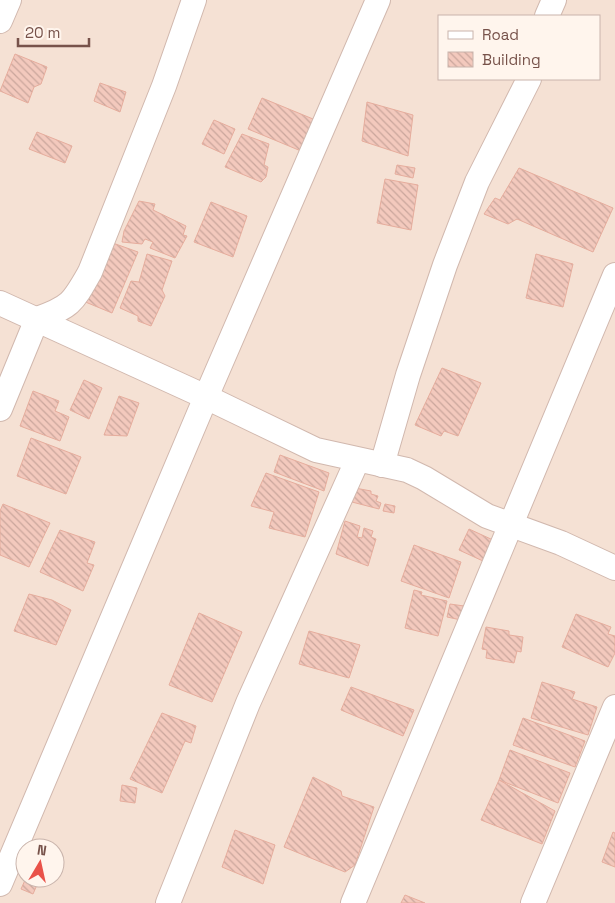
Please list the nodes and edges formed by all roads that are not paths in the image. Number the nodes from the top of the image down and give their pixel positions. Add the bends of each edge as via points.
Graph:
1 (9, 0) edge
2 (194, 0) edge
3 (378, 0) edge
4 (554, 0) edge
5 (547, 15) edge
6 (0, 21) edge
7 (528, 80) edge
8 (615, 275) edge
9 (0, 303) edge
10 (37, 319) junction
11 (206, 397) junction
12 (0, 409) edge
13 (357, 461) junction
14 (382, 464) junction
15 (511, 526) junction
16 (615, 568) edge
17 (615, 707) edge
18 (0, 884) edge
19 (168, 903) edge
20 (353, 903) edge
21 (533, 903) edge

1 - 6 street
2 - 10 street via 164,86 90,272 62,310
3 - 11 street
4 - 5 street
7 - 14 street via 473,191 408,376
8 - 15 street
9 - 10 street
10 - 11 street
10 - 12 street
11 - 13 street via 316,450
11 - 18 street
13 - 14 street
13 - 19 street via 248,703
14 - 15 street via 424,478 487,516
15 - 16 street via 561,543
15 - 20 street
17 - 21 street

